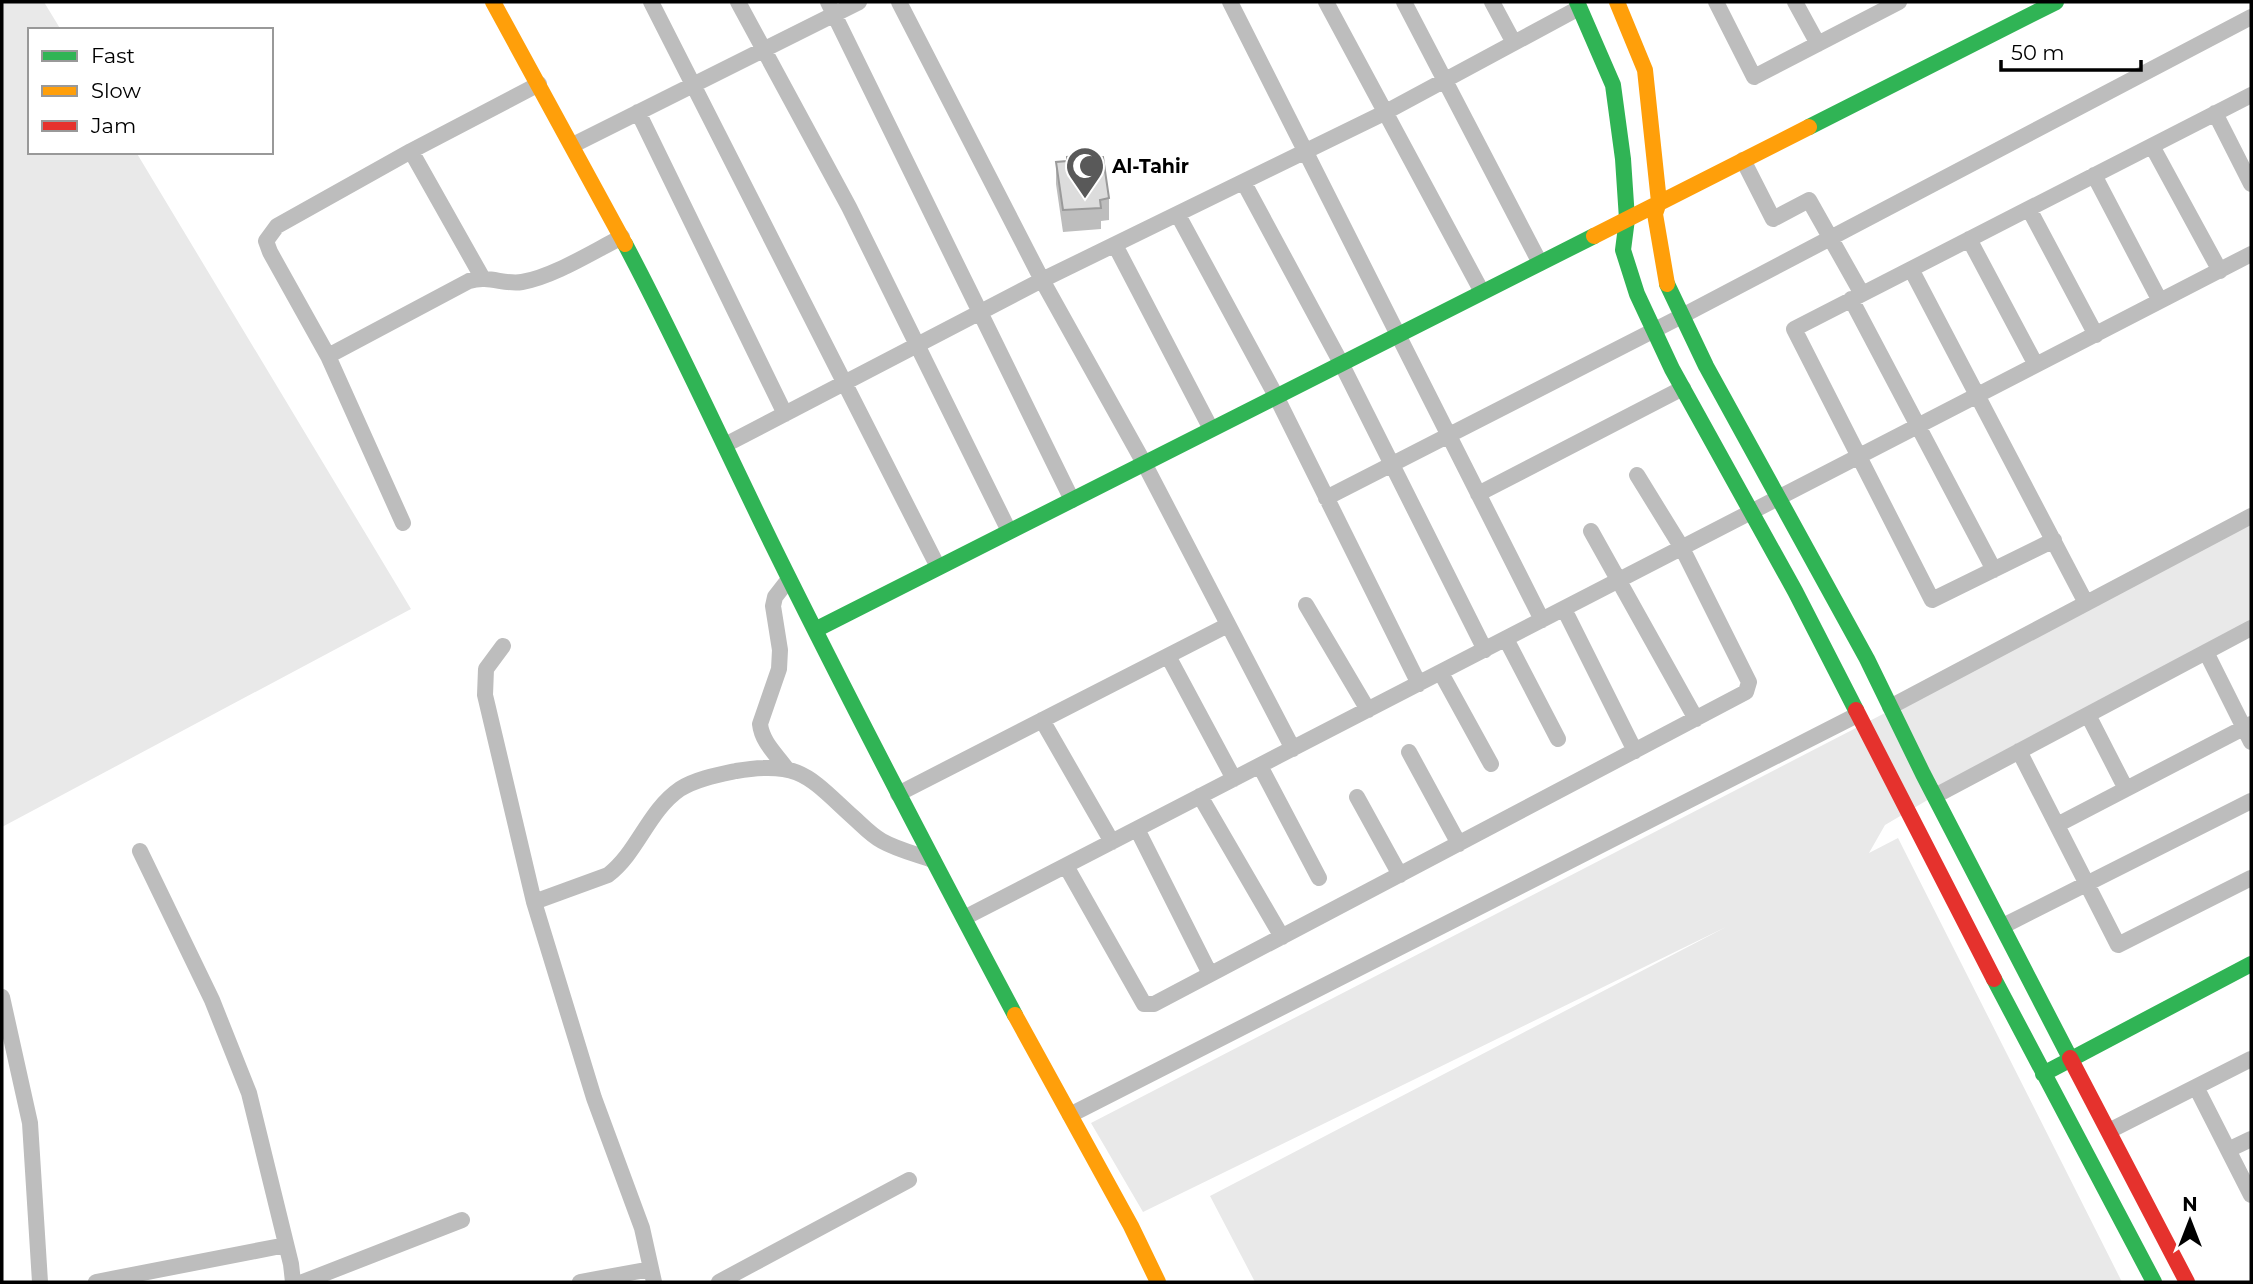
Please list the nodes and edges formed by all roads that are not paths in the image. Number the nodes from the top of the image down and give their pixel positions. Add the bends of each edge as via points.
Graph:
1 (493, 2) edge
2 (651, 2) edge
3 (738, 2) edge
4 (859, 2) edge
5 (899, 2) edge
6 (1230, 2) edge
7 (1326, 2) edge
8 (1404, 2) edge
9 (1492, 2) edge
10 (1616, 2) edge
11 (1716, 2) edge
12 (1795, 2) edge
13 (1899, 2) edge
14 (2056, 2) edge
15 (1578, 5) edge
16 (1880, 6) edge
17 (2032, 7) edge
18 (832, 8) edge
19 (2251, 17) edge
20 (1514, 43) junction
21 (1818, 44) junction
22 (763, 49) junction
23 (1445, 80) junction
24 (539, 84) junction
25 (694, 84) junction
26 (2251, 95) edge
27 (638, 112) junction
28 (1384, 113) junction
29 (2215, 113) junction
30 (573, 145) junction
31 (2152, 146) junction
32 (411, 151) junction
33 (1305, 153) junction
34 (1743, 160) junction
35 (2094, 175) junction
36 (1244, 183) junction
37 (2251, 184) edge
38 (1659, 202) junction
39 (2029, 209) junction
40 (1178, 215) junction
41 (1627, 219) junction
42 (622, 237) junction
43 (1830, 238) junction
44 (1969, 239) junction
45 (1115, 245) junction
46 (2249, 261) edge
47 (1540, 263) junction
48 (1911, 269) junction
49 (2220, 271) junction
50 (482, 277) junction
51 (1042, 281) junction
52 (1482, 292) junction
53 (1856, 297) junction
54 (2160, 301) junction
55 (980, 312) junction
56 (1682, 316) junction
57 (1654, 330) junction
58 (1398, 334) junction
59 (2096, 335) junction
60 (917, 345) junction
61 (328, 356) junction
62 (1341, 363) junction
63 (2036, 365) junction
64 (845, 383) junction
65 (1683, 388) junction
66 (1978, 395) junction
67 (1276, 397) junction
68 (785, 414) junction
69 (1918, 426) junction
70 (1211, 429) junction
71 (1449, 435) junction
72 (724, 445) junction
73 (1860, 456) junction
74 (1144, 463) junction
75 (1392, 464) junction
76 (1637, 475) dead end
77 (1478, 495) junction
78 (1326, 498) junction
79 (1778, 499) junction
80 (1072, 500) junction
81 (1752, 512) junction
82 (2251, 516) edge
83 (403, 523) dead end
84 (1009, 531) junction
85 (1591, 531) dead end
86 (2054, 540) junction
87 (1682, 548) junction
88 (938, 567) junction
89 (1994, 570) junction
90 (789, 579) junction
91 (1618, 581) junction
92 (2087, 603) junction
93 (1306, 605) dead end
94 (1564, 609) junction
95 (1542, 620) junction
96 (1228, 625) junction
97 (2251, 628) edge
98 (815, 630) junction
99 (1506, 639) junction
100 (503, 646) dead end
101 (1485, 650) junction
102 (2206, 652) junction
103 (1168, 656) junction
104 (1441, 673) junction
105 (1419, 684) junction
106 (1891, 707) junction
107 (1368, 710) junction
108 (1857, 715) junction
109 (2088, 715) junction
110 (1696, 719) junction
111 (1042, 720) junction
112 (2249, 731) edge
113 (1558, 739) dead end
114 (1293, 749) junction
115 (1634, 751) junction
116 (2020, 751) junction
117 (1409, 752) dead end
118 (1491, 764) dead end
119 (1260, 766) junction
120 (786, 768) junction
121 (1234, 779) junction
122 (2126, 789) junction
123 (898, 794) junction
124 (1200, 796) junction
125 (1935, 796) junction
126 (1357, 797) dead end
127 (2251, 801) edge
128 (2057, 825) junction
129 (1137, 829) junction
130 (1112, 842) junction
131 (1459, 844) junction
132 (140, 851) dead end
133 (933, 860) junction
134 (1066, 866) junction
135 (1400, 875) junction
136 (1319, 877) dead end
137 (2251, 878) edge
138 (2087, 884) junction
139 (534, 902) junction
140 (964, 918) junction
141 (2003, 926) junction
142 (1282, 937) junction
143 (2251, 964) edge
144 (1210, 974) junction
145 (2, 997) edge
146 (2251, 1059) edge
147 (2073, 1060) junction
148 (2043, 1074) junction
149 (2196, 1087) junction
150 (1070, 1115) junction
151 (2109, 1130) junction
152 (2251, 1139) edge
153 (2228, 1150) junction
154 (909, 1180) dead end
155 (2251, 1195) edge
156 (461, 1220) dead end
157 (286, 1245) junction
158 (653, 1276) edge
159 (40, 1282) edge
160 (96, 1282) edge
161 (293, 1282) edge
162 (303, 1282) edge
163 (580, 1282) edge
164 (719, 1282) edge
165 (1158, 1282) edge
166 (2154, 1282) edge
167 (2187, 1282) edge

1 - 24 street
2 - 25 street
3 - 22 street
4 - 18 street
5 - 51 street
6 - 33 street
7 - 28 street
8 - 23 street
9 - 20 street
10 - 38 street via 1645,70
11 - 21 street via 1754,77
12 - 21 street
13 - 16 street
14 - 17 street
15 - 20 street
15 - 41 street via 1613,85
16 - 21 street
17 - 34 street
18 - 22 street
18 - 55 street
19 - 43 street
20 - 23 street
22 - 25 street
22 - 60 street
23 - 28 street
23 - 47 street
24 - 30 street
24 - 32 street
25 - 27 street
25 - 64 street
26 - 29 street
27 - 30 street
27 - 68 street
28 - 33 street
28 - 52 street
29 - 31 street
29 - 37 street
30 - 42 street
31 - 35 street
31 - 49 street
32 - 50 street
32 - 61 street via 277,226 266,241
33 - 36 street
33 - 58 street
34 - 38 street
34 - 43 street via 1773,219 1809,200
35 - 39 street
35 - 54 street
36 - 40 street
36 - 62 street
38 - 41 street
38 - 56 street via 1655,214 1665,279
39 - 44 street
39 - 59 street
40 - 45 street
40 - 67 street
41 - 47 street
41 - 57 street via 1623,250
42 - 50 street via 539,277 519,282
42 - 72 street
43 - 53 street
43 - 56 street
44 - 48 street
44 - 63 street
45 - 51 street
45 - 70 street
46 - 49 street
47 - 52 street
48 - 53 street
48 - 66 street
49 - 54 street
50 - 61 street
51 - 55 street
51 - 74 street
52 - 58 street
53 - 69 street
53 - 73 street via 1794,329
54 - 59 street
55 - 60 street
55 - 80 street
56 - 57 street
56 - 79 street
57 - 65 street
57 - 71 street
58 - 62 street
58 - 71 street
59 - 63 street
60 - 64 street
60 - 84 street
61 - 83 street
62 - 67 street
62 - 75 street
63 - 66 street
64 - 68 street
64 - 88 street
65 - 77 street
65 - 81 street
66 - 69 street
66 - 86 street
67 - 70 street
67 - 78 street
68 - 72 street
69 - 73 street
69 - 89 street
70 - 74 street
71 - 75 street
71 - 77 street
72 - 90 street
73 - 79 street
73 - 89 street via 1932,600
74 - 80 street
74 - 96 street
75 - 78 street
75 - 101 street
76 - 87 street
77 - 95 street
78 - 105 street
79 - 81 street
79 - 106 street
80 - 84 street
81 - 87 street
81 - 108 street
82 - 92 street
84 - 88 street
85 - 91 street
86 - 89 street
86 - 92 street
87 - 91 street
87 - 110 street via 1749,682 1746,692
88 - 98 street
90 - 98 street
90 - 120 street via 773,606 779,669 760,724 766,743
91 - 94 street
91 - 110 street
92 - 106 street
93 - 107 street
94 - 95 street
94 - 115 street
95 - 99 street
96 - 103 street
96 - 114 street
97 - 102 street
98 - 123 street
99 - 101 street
99 - 113 street
100 - 139 street via 486,669 485,695
101 - 104 street
102 - 109 street
102 - 112 street
103 - 111 street
103 - 121 street
104 - 105 street
104 - 118 street
105 - 107 street
106 - 125 street
107 - 114 street
108 - 148 street
108 - 150 street
109 - 116 street
109 - 122 street
110 - 115 street
111 - 123 street
111 - 130 street
112 - 122 street
114 - 119 street
115 - 131 street
116 - 125 street
116 - 128 street
117 - 131 street
119 - 121 street
119 - 136 street
120 - 133 street via 807,775 882,841
120 - 139 street via 712,776 681,789 660,807 625,859 608,875
121 - 124 street
122 - 128 street
123 - 133 street
124 - 129 street
124 - 142 street
125 - 141 street
126 - 135 street
127 - 138 street
128 - 138 street
129 - 130 street
129 - 144 street
130 - 134 street
131 - 135 street
132 - 157 street via 212,1000 249,1093
133 - 140 street
134 - 140 street
134 - 144 street via 1144,1004 1154,1004
135 - 142 street
137 - 138 street via 2118,945
138 - 141 street
139 - 158 street via 594,1098 642,1228
140 - 150 street
141 - 147 street
142 - 144 street
143 - 147 street
145 - 159 street via 30,1122
146 - 149 street
147 - 148 street
147 - 151 street
148 - 166 street
149 - 151 street
149 - 153 street
150 - 165 street
151 - 167 street
152 - 153 street
153 - 155 street
154 - 164 street
156 - 162 street
157 - 160 street
157 - 161 street
158 - 163 street

